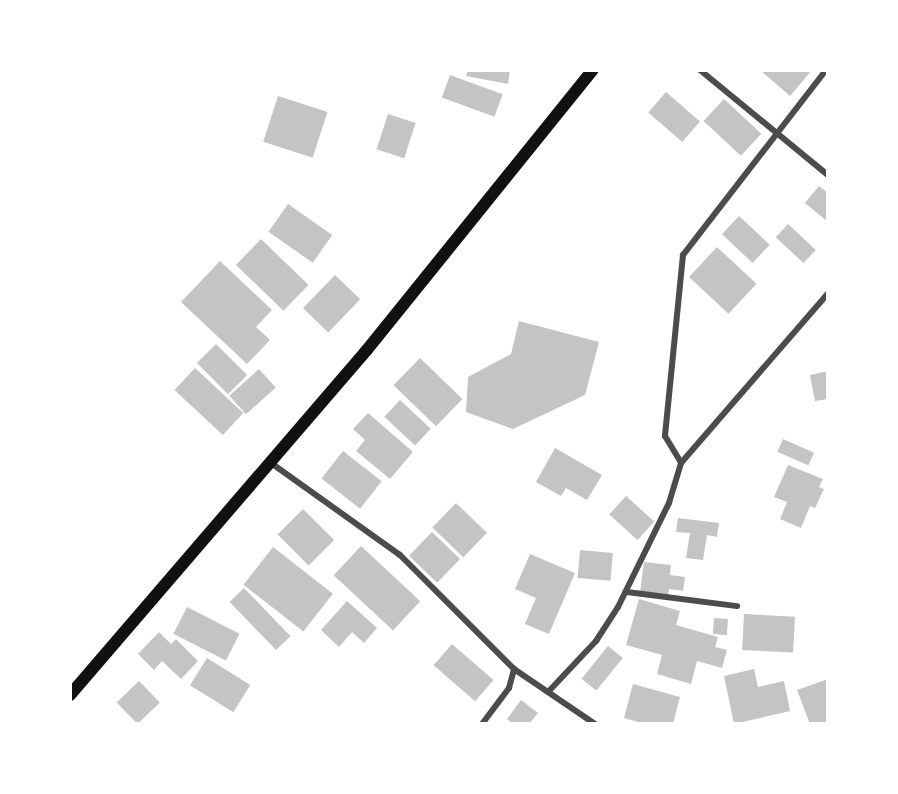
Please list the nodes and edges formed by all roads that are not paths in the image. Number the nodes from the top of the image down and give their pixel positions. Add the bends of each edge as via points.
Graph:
1 (593, 70) edge
2 (700, 70) edge
3 (826, 70) edge
4 (774, 133) junction
5 (828, 175) edge
6 (828, 293) edge
7 (271, 463) junction
8 (681, 463) junction
9 (627, 592) junction
10 (737, 606) dead end
11 (514, 669) junction
12 (549, 691) junction
13 (70, 695) edge
14 (482, 723) edge
15 (595, 723) edge

1 - 7 main road
2 - 4 street
3 - 4 street
4 - 5 street
4 - 8 street via 683,255 665,436
6 - 8 street
7 - 11 street via 400,555
7 - 13 main road
8 - 9 street via 669,503
9 - 10 street
9 - 12 street via 596,641
11 - 12 street
11 - 14 street via 509,688
12 - 15 street

